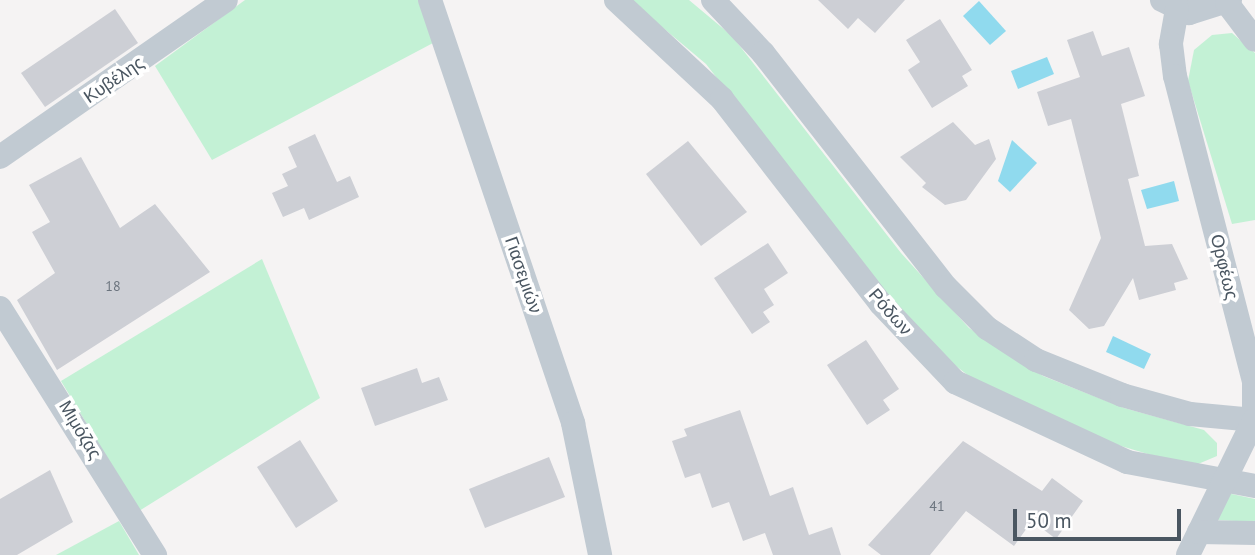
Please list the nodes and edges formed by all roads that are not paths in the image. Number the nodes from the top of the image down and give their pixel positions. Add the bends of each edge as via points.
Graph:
1 (226, 0) edge
2 (430, 0) edge
3 (616, 0) edge
4 (713, 0) edge
5 (1228, 2) edge
6 (1170, 5) edge
7 (1255, 40) edge
8 (0, 157) edge
9 (0, 308) edge
10 (1255, 420) edge
11 (1219, 483) junction
12 (1255, 486) edge
13 (1199, 532) junction
14 (1255, 533) edge
15 (155, 555) edge
16 (600, 555) edge
17 (1188, 555) edge

1 - 8 street, Κυβέλης
2 - 16 street, Γιασεμιών via 573,423
3 - 11 street, Ρόδων via 722,99 881,304 955,382 1078,444
4 - 10 street via 762,53 946,287 987,328 1036,360 1122,395 1190,414
5 - 6 street via 1203,12
5 - 7 street
6 - 10 street, Ορφέως via 1175,76 1254,382
9 - 15 street, Μιμόζας
10 - 11 street, Ορφέως
11 - 12 street, Ρόδων
11 - 13 street, Ορφέως
13 - 14 street
13 - 17 street, Ορφέως

